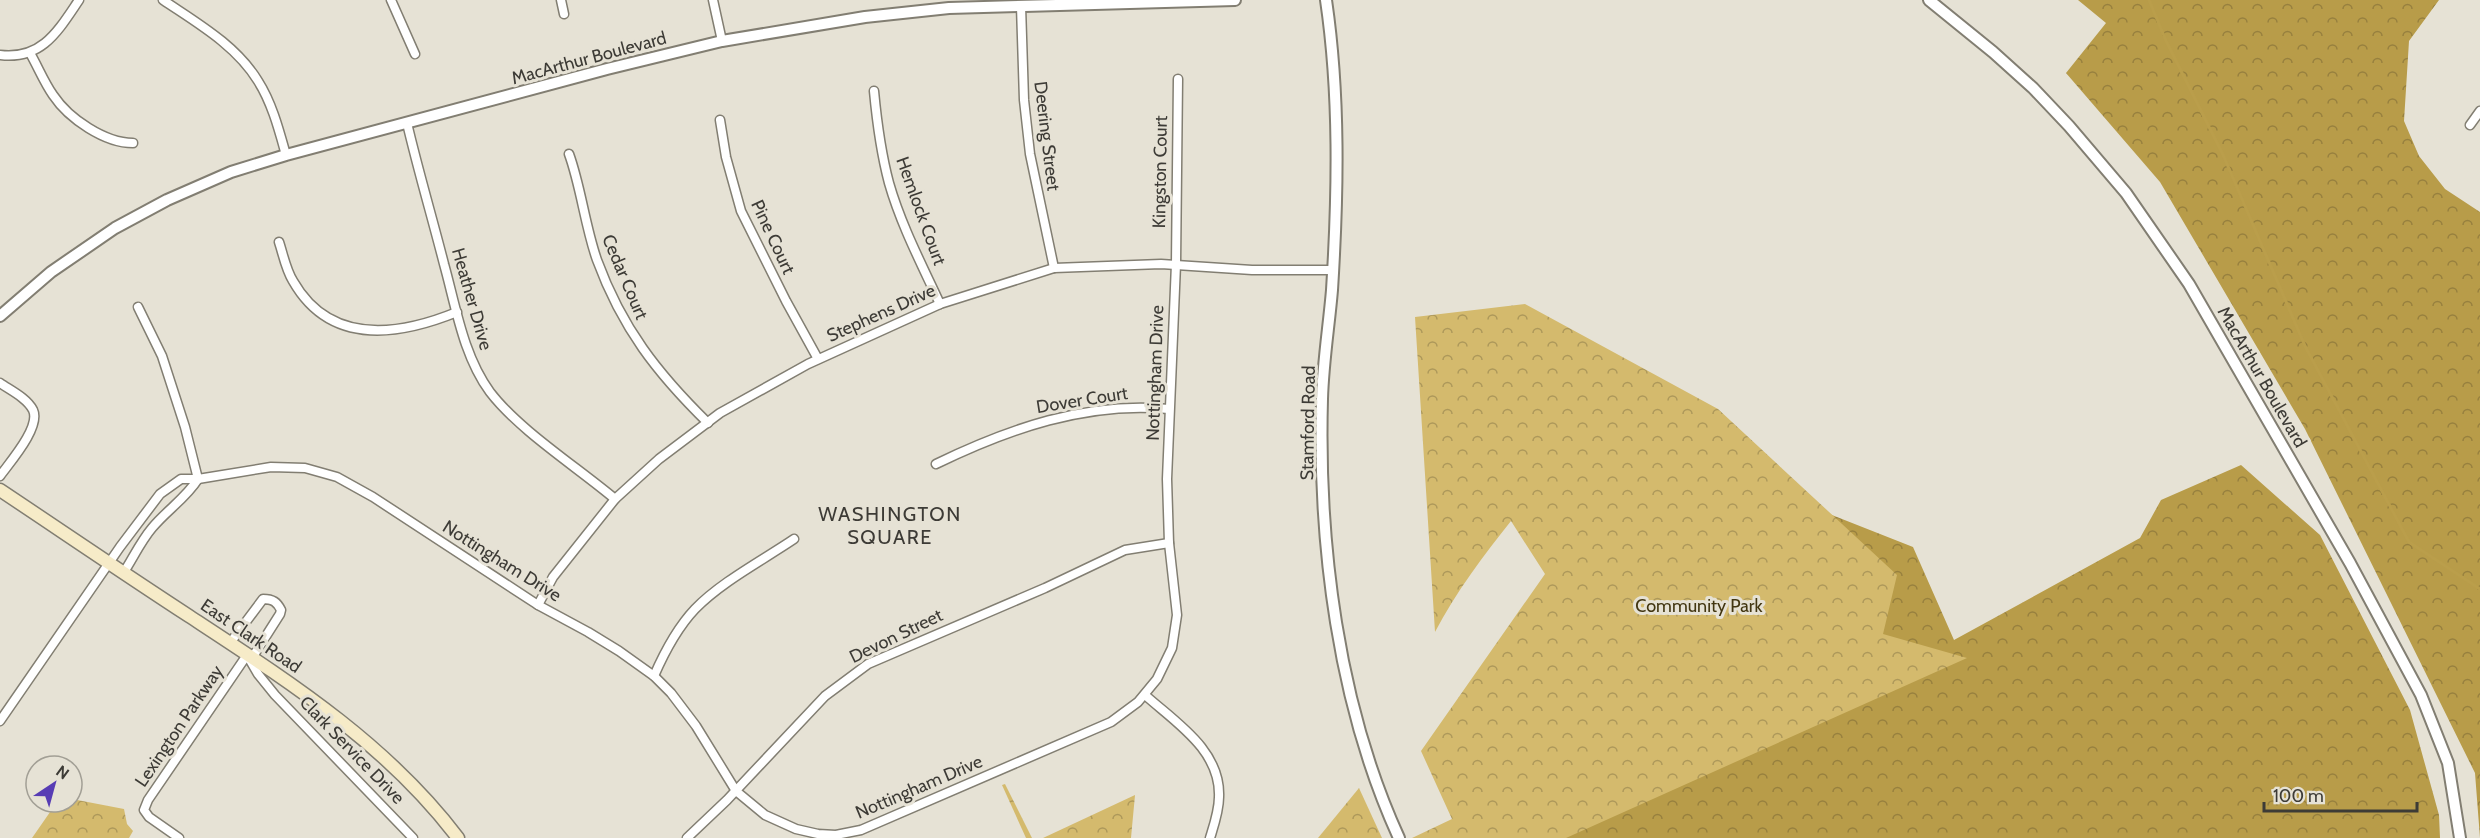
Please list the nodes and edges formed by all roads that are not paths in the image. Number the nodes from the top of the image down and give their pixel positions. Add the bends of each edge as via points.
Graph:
1 (79, 0) edge
2 (163, 0) edge
3 (391, 0) edge
4 (561, 0) edge
5 (713, 0) edge
6 (1235, 0) edge
7 (1326, 0) edge
8 (1929, 0) edge
9 (1021, 6) junction
10 (564, 14) dead end
11 (722, 40) junction
12 (30, 53) junction
13 (415, 54) dead end
14 (0, 55) edge
15 (1178, 79) dead end
16 (874, 91) dead end
17 (2480, 111) edge
18 (720, 120) dead end
19 (407, 123) junction
20 (2470, 125) dead end
21 (133, 143) dead end
22 (569, 154) dead end
23 (286, 155) junction
24 (279, 242) dead end
25 (1176, 264) junction
26 (1054, 268) junction
27 (1333, 270) junction
28 (940, 304) junction
29 (138, 307) dead end
30 (457, 312) junction
31 (0, 316) edge
32 (818, 359) junction
33 (0, 383) edge
34 (1169, 409) junction
35 (708, 423) junction
36 (936, 464) dead end
37 (0, 476) edge
38 (198, 479) junction
39 (0, 490) edge
40 (615, 499) junction
41 (794, 539) dead end
42 (1169, 543) junction
43 (109, 563) junction
44 (124, 572) junction
45 (538, 605) junction
46 (230, 643) junction
47 (250, 657) junction
48 (654, 676) junction
49 (1145, 695) junction
50 (0, 722) edge
51 (736, 791) junction
52 (836, 837) edge
53 (179, 838) edge
54 (413, 838) edge
55 (458, 838) edge
56 (687, 838) edge
57 (1210, 838) edge
58 (1399, 838) edge
59 (2460, 838) edge

1 - 12 street via 47,41
2 - 23 street via 214,34 240,58 258,81 275,114
3 - 13 street
4 - 10 street
5 - 11 street
6 - 9 street, MacArthur Boulevard
7 - 27 street, Stamford Road via 1335,98
8 - 59 street, MacArthur Boulevard via 2001,59 2069,126 2126,193 2189,284 2350,563 2421,695 2448,763
9 - 11 street, MacArthur Boulevard via 949,8 865,17
9 - 26 street, Deering Street via 1022,76 1030,154
11 - 19 street, MacArthur Boulevard
12 - 14 street
12 - 21 street via 54,97 73,116 120,143
15 - 25 street, Kingston Court
16 - 28 street, Hemlock Court via 890,185
17 - 20 street
18 - 32 street, Pine Court via 741,211
19 - 23 street, MacArthur Boulevard
19 - 30 street, Heather Drive
22 - 35 street, Cedar Court via 597,260 617,309 638,345
23 - 31 street, MacArthur Boulevard via 199,185 116,228 51,272
24 - 30 street via 293,281 315,308 338,324 362,331 390,331
25 - 26 street, Stephens Drive
25 - 27 street, Stephens Drive via 1252,270
25 - 34 street, Nottingham Drive
26 - 28 street, Stephens Drive
27 - 58 street, Stamford Road via 1322,396 1324,529 1340,646 1357,718 1378,789
28 - 32 street, Stephens Drive
29 - 38 street via 162,356
30 - 40 street, Heather Drive via 473,363 495,398
32 - 35 street, Stephens Drive
33 - 37 street via 27,402 35,419
34 - 36 street, Dover Court via 1121,408 1048,419 991,438
34 - 42 street, Nottingham Drive
35 - 40 street, Stephens Drive via 658,459
38 - 43 street, Nottingham Drive via 181,479 160,494
38 - 44 street via 190,492 151,529
38 - 45 street, Nottingham Drive via 271,467 305,468 337,477
39 - 43 main road, East Clark Road
40 - 45 street, Stephens Drive via 559,569
41 - 48 street via 694,610 668,646
42 - 49 street, Nottingham Drive via 1177,602 1175,634 1163,669
42 - 51 street, Devon Street via 1125,550 868,664 825,696
43 - 44 main road, East Clark Road
43 - 50 street, Nottingham Drive
44 - 46 main road, East Clark Road
45 - 48 street, Nottingham Drive via 588,632
46 - 47 main road, East Clark Road
46 - 47 street via 263,599 277,603 280,614
47 - 53 street, Lexington Parkway via 144,810
47 - 54 street, Clark Service Drive via 275,695
47 - 55 main road, East Clark Road via 316,701 380,753 433,806
48 - 51 street, Nottingham Drive via 696,726
49 - 52 street, Nottingham Drive via 1111,722 1092,731 880,824
49 - 57 street via 1189,732 1205,752 1217,777 1219,797
51 - 52 street, Nottingham Drive via 779,822
51 - 56 street, Devon Street

